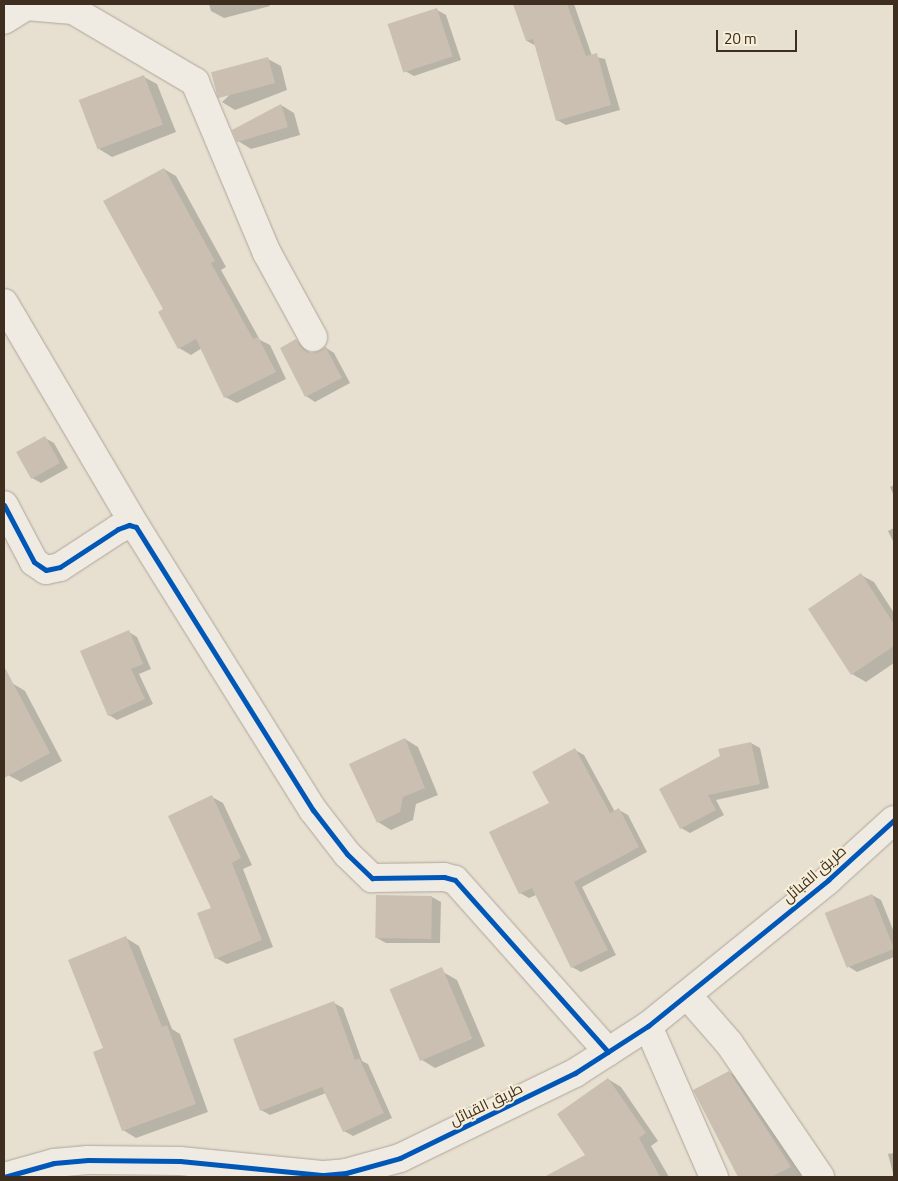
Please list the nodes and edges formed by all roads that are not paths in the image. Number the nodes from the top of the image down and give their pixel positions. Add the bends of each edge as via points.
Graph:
1 (4, 20) edge
2 (4, 303) edge
3 (313, 337) dead end
4 (4, 505) edge
5 (136, 527) junction
6 (894, 820) edge
7 (686, 995) junction
8 (648, 1026) junction
9 (608, 1052) junction
10 (346, 1175) edge
11 (4, 1177) edge
12 (714, 1177) edge
13 (820, 1177) edge

1 - 3 street via 26,6 73,10 195,82 267,253
2 - 5 street
4 - 5 street via 34,562 46,570 60,567 118,529 129,525
5 - 9 street via 313,810 347,854 372,878 444,877 455,880
6 - 7 street, طريق القبائل via 828,880
7 - 8 street, طريق القبائل
7 - 13 street via 729,1043
8 - 9 street, طريق القبائل
8 - 12 street
9 - 10 street, طريق القبائل via 575,1073 443,1139 400,1158
10 - 11 street, طريق القبائل via 121,1158 54,1163

